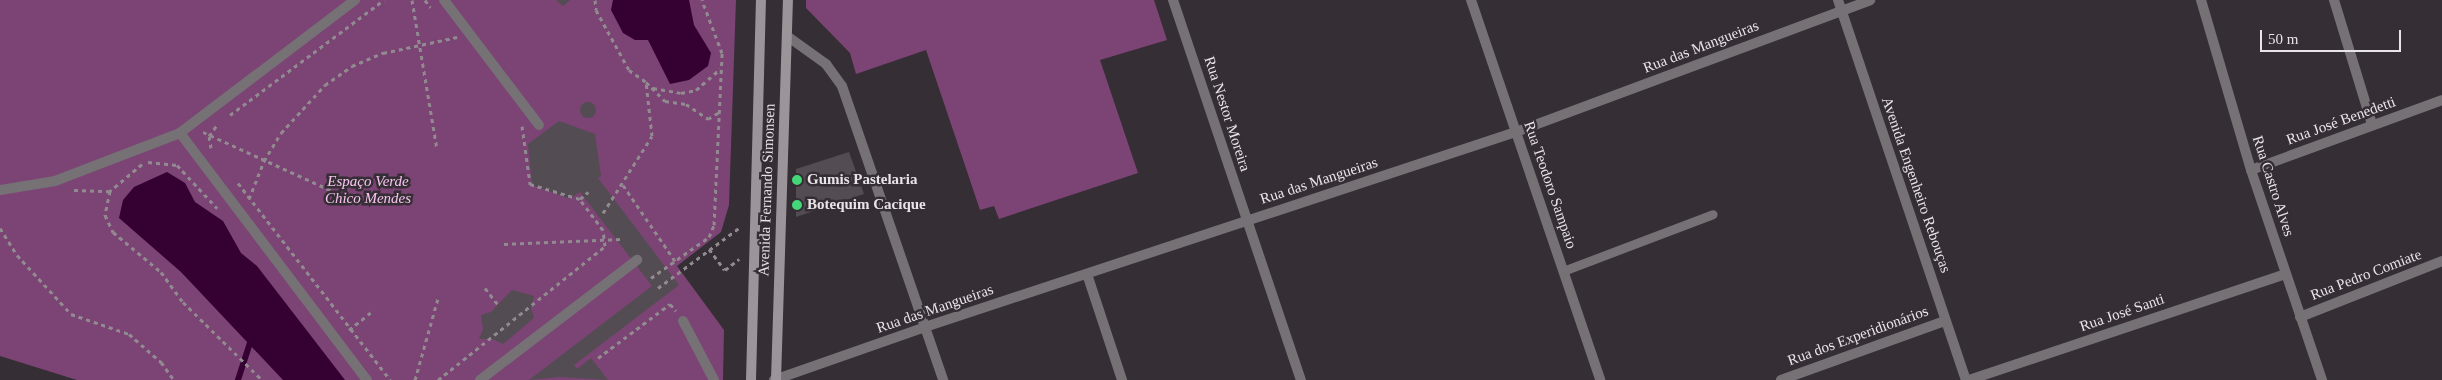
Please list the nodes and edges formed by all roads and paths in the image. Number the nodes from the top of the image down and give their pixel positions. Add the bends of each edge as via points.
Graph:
1 (355, 0) edge
2 (384, 0) edge
3 (412, 0) edge
4 (444, 0) edge
5 (595, 0) edge
6 (702, 0) edge
7 (761, 0) edge
8 (788, 0) edge
9 (1173, 0) edge
10 (1471, 0) edge
11 (1870, 0) edge
12 (2201, 0) edge
13 (2334, 0) edge
14 (1840, 5) edge
15 (460, 36) dead end
16 (787, 36) junction
17 (419, 44) junction
18 (721, 69) junction
19 (646, 82) junction
20 (653, 88) junction
21 (2442, 100) edge
22 (718, 113) junction
23 (526, 122) dead end
24 (2372, 124) junction
25 (539, 125) dead end
26 (1516, 132) junction
27 (180, 133) junction
28 (204, 133) dead end
29 (209, 136) junction
30 (437, 148) dead end
31 (216, 155) dead end
32 (264, 161) junction
33 (2251, 170) junction
34 (233, 176) dead end
35 (623, 185) junction
36 (0, 190) edge
37 (588, 192) dead end
38 (250, 198) junction
39 (580, 199) junction
40 (246, 202) dead end
41 (361, 204) dead end
42 (221, 212) dead end
43 (604, 213) dead end
44 (1713, 214) dead end
45 (1246, 220) junction
46 (755, 226) junction
47 (0, 228) edge
48 (606, 239) junction
49 (622, 239) dead end
50 (504, 244) dead end
51 (709, 250) junction
52 (742, 258) dead end
53 (637, 260) dead end
54 (675, 261) junction
55 (2442, 261) edge
56 (1563, 271) junction
57 (1087, 274) junction
58 (2286, 274) junction
59 (651, 278) dead end
60 (485, 288) dead end
61 (658, 288) dead end
62 (438, 298) dead end
63 (670, 304) dead end
64 (499, 306) dead end
65 (374, 310) dead end
66 (2300, 317) junction
67 (1945, 320) junction
68 (683, 322) dead end
69 (924, 327) junction
70 (350, 329) junction
71 (346, 332) dead end
72 (598, 358) dead end
73 (174, 380) edge
74 (262, 380) edge
75 (367, 380) edge
76 (390, 380) edge
77 (416, 380) edge
78 (438, 380) edge
79 (480, 380) edge
80 (714, 380) edge
81 (751, 380) edge
82 (776, 380) edge
83 (943, 380) edge
84 (1122, 380) edge
85 (1301, 380) edge
86 (1600, 380) edge
87 (1781, 380) edge
88 (1968, 380) edge
89 (2322, 380) edge

1 - 27 street
2 - 29 path via 216,126
3 - 17 path
4 - 25 street
5 - 19 path via 596,10 629,70
6 - 18 path via 722,53
7 - 46 main road, Avenida Fernando Simonsen
8 - 16 main road, Avenida Fernando Simonsen
9 - 45 street, Rua Nestor Moreira
10 - 26 street, Rua Teodoro Sampaio
11 - 14 street, Rua das Mangueiras
12 - 33 street, Rua Castro Alves
13 - 24 street
14 - 26 street, Rua das Mangueiras
14 - 67 street, Avenida Engenheiro Rebouças
15 - 17 path
16 - 69 street via 826,64 842,86
16 - 82 main road, Avenida Fernando Simonsen
17 - 30 path
17 - 32 path via 367,59 325,85 291,120
18 - 20 path via 696,90 681,93
18 - 22 path
19 - 20 path
19 - 35 path via 652,136
20 - 22 path via 665,101 686,104 708,119
21 - 24 street, Rua José Benedetti
22 - 54 path via 714,225 709,237
23 - 39 path via 522,126 530,184
24 - 33 street, Rua José Benedetti
26 - 45 street, Rua das Mangueiras
26 - 56 street, Rua Teodoro Sampaio
27 - 36 street via 64,178
27 - 75 street
28 - 29 path
29 - 31 path
29 - 32 path
32 - 38 path
32 - 41 path
33 - 58 street, Rua Castro Alves
34 - 38 path
35 - 43 path
35 - 54 path
37 - 39 path
38 - 40 path
38 - 70 path
39 - 48 path
42 - 74 path via 177,165 155,161 143,163 124,176 110,191 105,204 105,214 120,240 161,272 201,320
44 - 56 lane
45 - 57 street, Rua das Mangueiras
45 - 85 street, Rua Nestor Moreira
46 - 51 path via 742,226
46 - 81 main road, Avenida Fernando Simonsen
47 - 73 path via 17,255 71,314 129,334 161,362
48 - 49 path
48 - 50 path
48 - 78 path via 599,252
51 - 52 path via 724,270
51 - 61 path
53 - 79 street
54 - 59 path
55 - 66 street, Rua Pedro Comiate
56 - 86 street, Rua Teodoro Sampaio
57 - 69 street, Rua das Mangueiras
57 - 84 street
58 - 66 street, Rua Castro Alves
58 - 88 street, Rua José Santi
60 - 64 path
62 - 77 path
63 - 72 path
65 - 70 path
66 - 89 street, Rua Castro Alves
67 - 87 street, Rua dos Experidionários
67 - 88 street, Avenida Engenheiro Rebouças
68 - 80 street
69 - 82 street, Rua das Mangueiras
69 - 83 street
70 - 71 path
70 - 76 path

